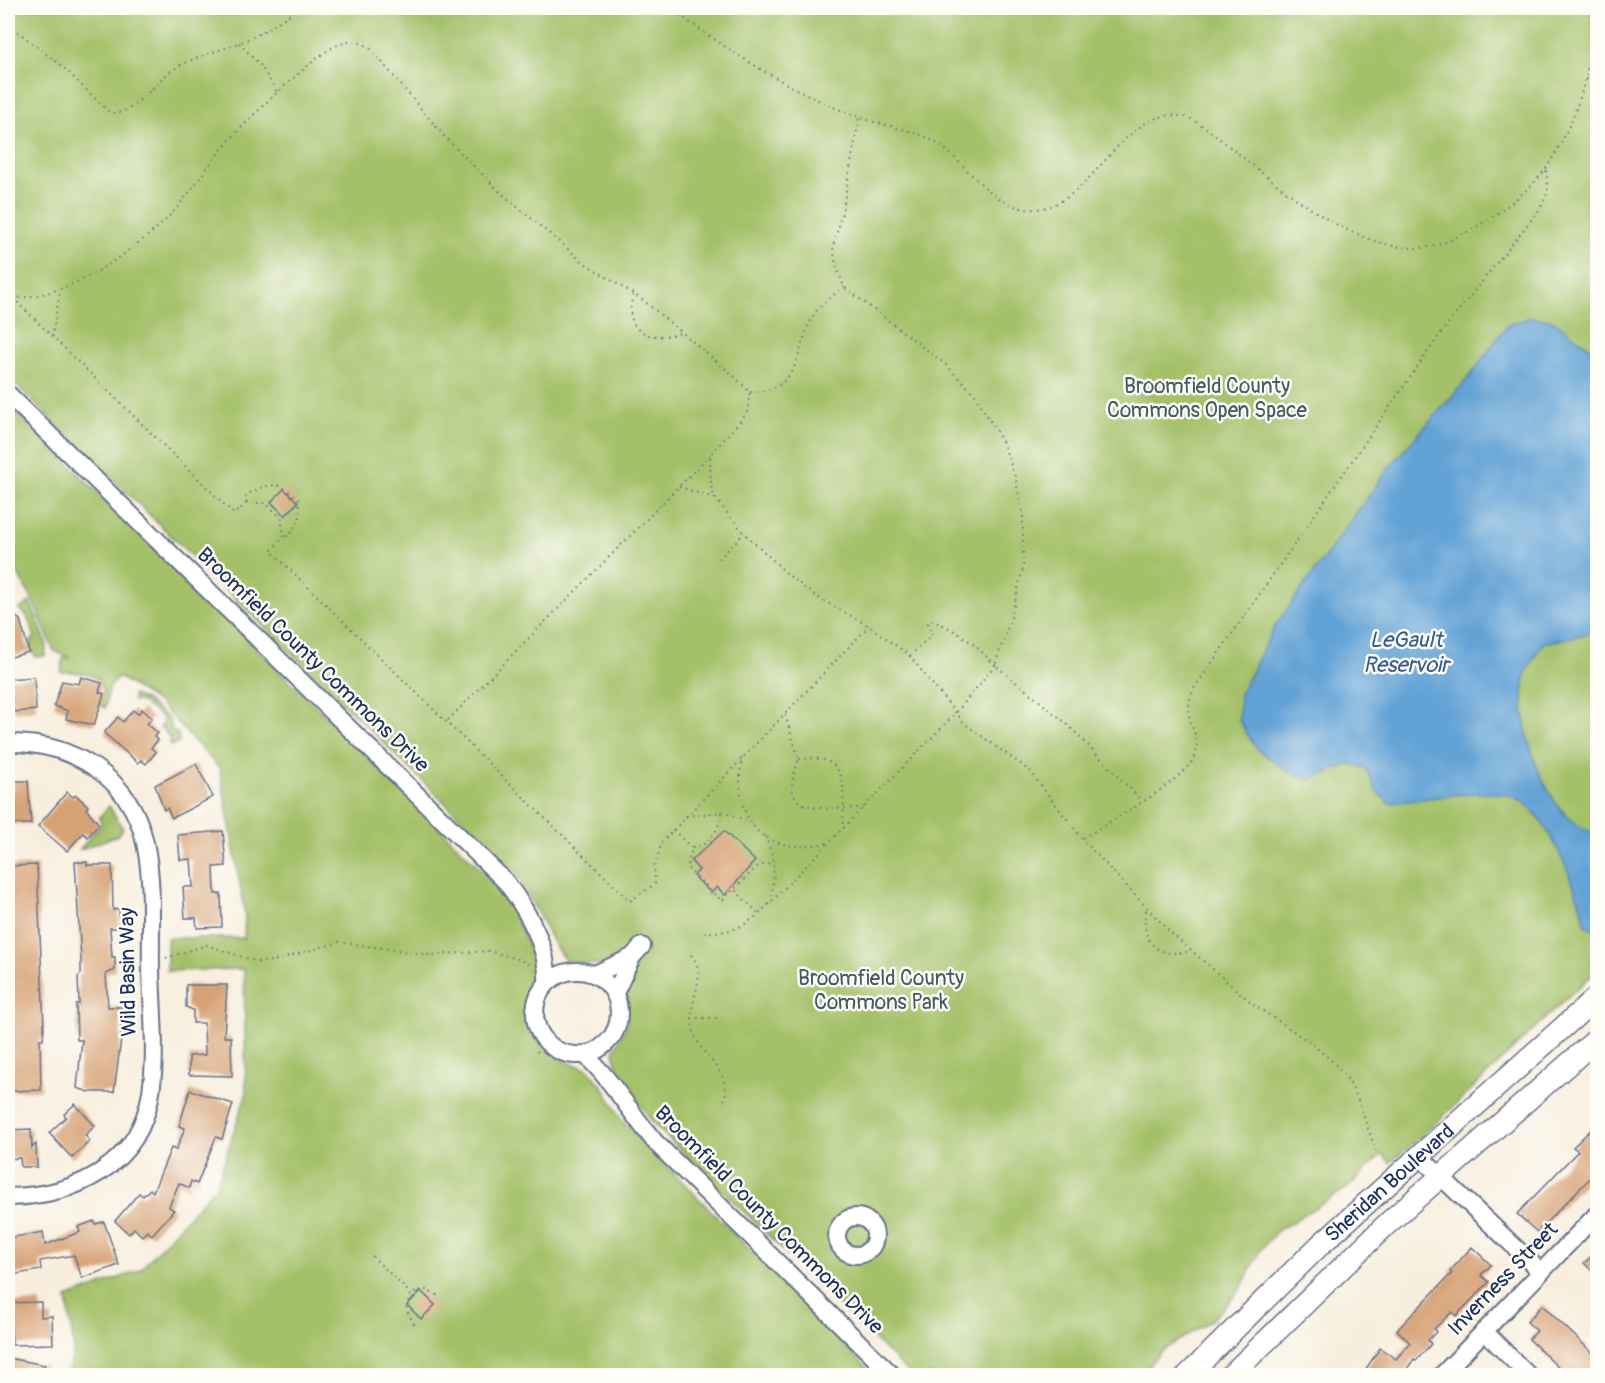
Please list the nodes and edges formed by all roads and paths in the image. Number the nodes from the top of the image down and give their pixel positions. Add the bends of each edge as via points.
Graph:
1 (298, 8) edge
2 (670, 8) edge
3 (1592, 8) edge
4 (8, 24) edge
5 (240, 43) junction
6 (1586, 79) junction
7 (1598, 82) edge
8 (277, 92) junction
9 (859, 118) junction
10 (1546, 168) junction
11 (844, 287) junction
12 (60, 291) junction
13 (633, 295) junction
14 (680, 333) junction
15 (52, 337) junction
16 (750, 393) junction
17 (8, 394) edge
18 (710, 455) junction
19 (678, 487) junction
20 (715, 498) junction
21 (247, 503) junction
22 (744, 533) junction
23 (284, 536) junction
24 (718, 559) dead end
25 (869, 626) junction
26 (932, 634) junction
27 (937, 635) dead end
28 (910, 656) junction
29 (995, 665) junction
30 (784, 714) junction
31 (955, 714) junction
32 (447, 720) junction
33 (8, 742) edge
34 (742, 757) junction
35 (799, 759) junction
36 (1142, 801) junction
37 (843, 808) junction
38 (862, 808) junction
39 (722, 812) junction
40 (686, 816) junction
41 (750, 821) junction
42 (843, 829) junction
43 (673, 830) junction
44 (765, 836) junction
45 (1082, 839) junction
46 (829, 843) junction
47 (692, 848) junction
48 (774, 862) junction
49 (734, 889) junction
50 (770, 903) junction
51 (1146, 908) junction
52 (759, 914) junction
53 (535, 931) junction
54 (704, 932) dead end
55 (1190, 951) junction
56 (691, 955) dead end
57 (151, 963) junction
58 (532, 967) dead end
59 (570, 971) junction
60 (596, 974) junction
61 (547, 983) junction
62 (615, 993) junction
63 (1598, 996) edge
64 (691, 1018) junction
65 (717, 1018) dead end
66 (1598, 1038) edge
67 (608, 1043) junction
68 (537, 1052) dead end
69 (584, 1054) junction
70 (540, 1055) dead end
71 (619, 1092) junction
72 (722, 1103) dead end
73 (1376, 1151) dead end
74 (1418, 1155) junction
75 (1440, 1176) junction
76 (8, 1197) edge
77 (1598, 1213) edge
78 (372, 1256) dead end
79 (1541, 1272) junction
80 (411, 1294) junction
81 (441, 1297) dead end
82 (414, 1324) dead end
83 (1484, 1331) junction
84 (893, 1376) edge
85 (1188, 1376) edge
86 (1230, 1376) edge
87 (1441, 1376) edge
88 (1529, 1376) edge

1 - 5 path
2 - 9 path via 773,75
3 - 6 path
4 - 5 path via 116,114 126,112 171,71 204,54
5 - 8 path
6 - 7 path
6 - 10 path
8 - 12 path via 158,226 117,259
8 - 13 path via 330,49 351,41 369,47 444,136 500,192 583,262
9 - 10 path via 932,140 992,193 1019,208 1036,209 1071,196 1142,125 1167,115 1185,117 1205,127 1323,217 1394,246 1428,247 1467,232 1513,200
9 - 11 path via 833,247
10 - 36 path via 1548,192 1540,209 1443,330 1193,690 1187,704 1188,720 1195,735 1192,762 1170,784
11 - 16 path via 813,317 786,381 764,392
11 - 29 path via 952,370 974,393 1003,443 1023,513 1023,568
12 - 15 path
12 - 15 path via 13,298
13 - 14 path
13 - 14 path via 631,315 643,334 652,337
14 - 16 path
15 - 21 path via 234,514
16 - 18 path via 747,413
17 - 53 street, Broomfield County Commons Drive via 486,860 511,888
18 - 19 path
18 - 20 path
19 - 20 path
19 - 32 path
20 - 22 path
21 - 23 path via 265,503 281,517
21 - 23 path via 246,495 269,484 287,488 299,500 300,518 289,536
22 - 24 path
22 - 25 path via 794,580
23 - 32 path via 271,551
25 - 28 path
25 - 30 path
26 - 27 path
26 - 28 path
26 - 29 path via 928,623 931,620 969,639
28 - 31 path
29 - 31 path
29 - 36 path via 1065,722
30 - 34 path
30 - 35 path
31 - 38 path
31 - 45 path via 1030,771
32 - 43 path via 630,901 656,884 658,849
33 - 57 street, Wild Basin Way via 48,745 69,752 104,773 131,806 140,824 148,863
34 - 40 path
34 - 41 path via 738,781
35 - 37 path via 820,756 833,763 840,772
35 - 37 path via 791,777 791,791 798,802 810,808
36 - 45 path
37 - 38 path
37 - 42 path
38 - 42 path
39 - 40 path
39 - 41 path
39 - 47 path via 719,829 701,847
40 - 43 path
41 - 44 path
42 - 46 path
43 - 47 path
44 - 46 path via 787,845
44 - 48 path
45 - 51 path
46 - 50 path
47 - 49 path via 687,868 722,901
48 - 49 path via 758,866
48 - 50 path via 776,873
49 - 52 path
50 - 52 path
51 - 55 path
51 - 55 path via 1143,924 1147,939 1155,948 1176,954
52 - 54 path via 742,928 724,933
53 - 59 street
53 - 61 street, Broomfield County Commons Drive via 546,960
55 - 73 path via 1253,1004 1332,1061 1357,1097
56 - 64 path via 699,979
57 - 58 path via 207,945 258,962 339,942 431,955 489,951
57 - 76 street, Wild Basin Way via 153,1074 145,1114 134,1136 104,1169 86,1182 45,1195
59 - 60 street
59 - 61 street
60 - 62 street
60 - 62 street via 637,952
61 - 69 street via 539,994 535,1011 542,1036 563,1053
62 - 67 street via 619,1023
63 - 74 main road, Sheridan Boulevard
64 - 65 path
64 - 72 path via 694,1040 723,1079 726,1097
66 - 75 main road, Sheridan Boulevard
67 - 69 street
67 - 71 street, Broomfield County Commons Drive via 610,1066
68 - 70 path
69 - 71 street, Broomfield County Commons Drive
71 - 84 street, Broomfield County Commons Drive via 656,1143
74 - 75 street
74 - 85 main road, Sheridan Boulevard via 1320,1245
75 - 79 street
75 - 86 main road, Sheridan Boulevard
77 - 79 street, Inverness Street
78 - 80 path
79 - 83 street, Inverness Street
80 - 81 path via 424,1289
80 - 82 path via 406,1309
83 - 87 street, Inverness Street
83 - 88 street

